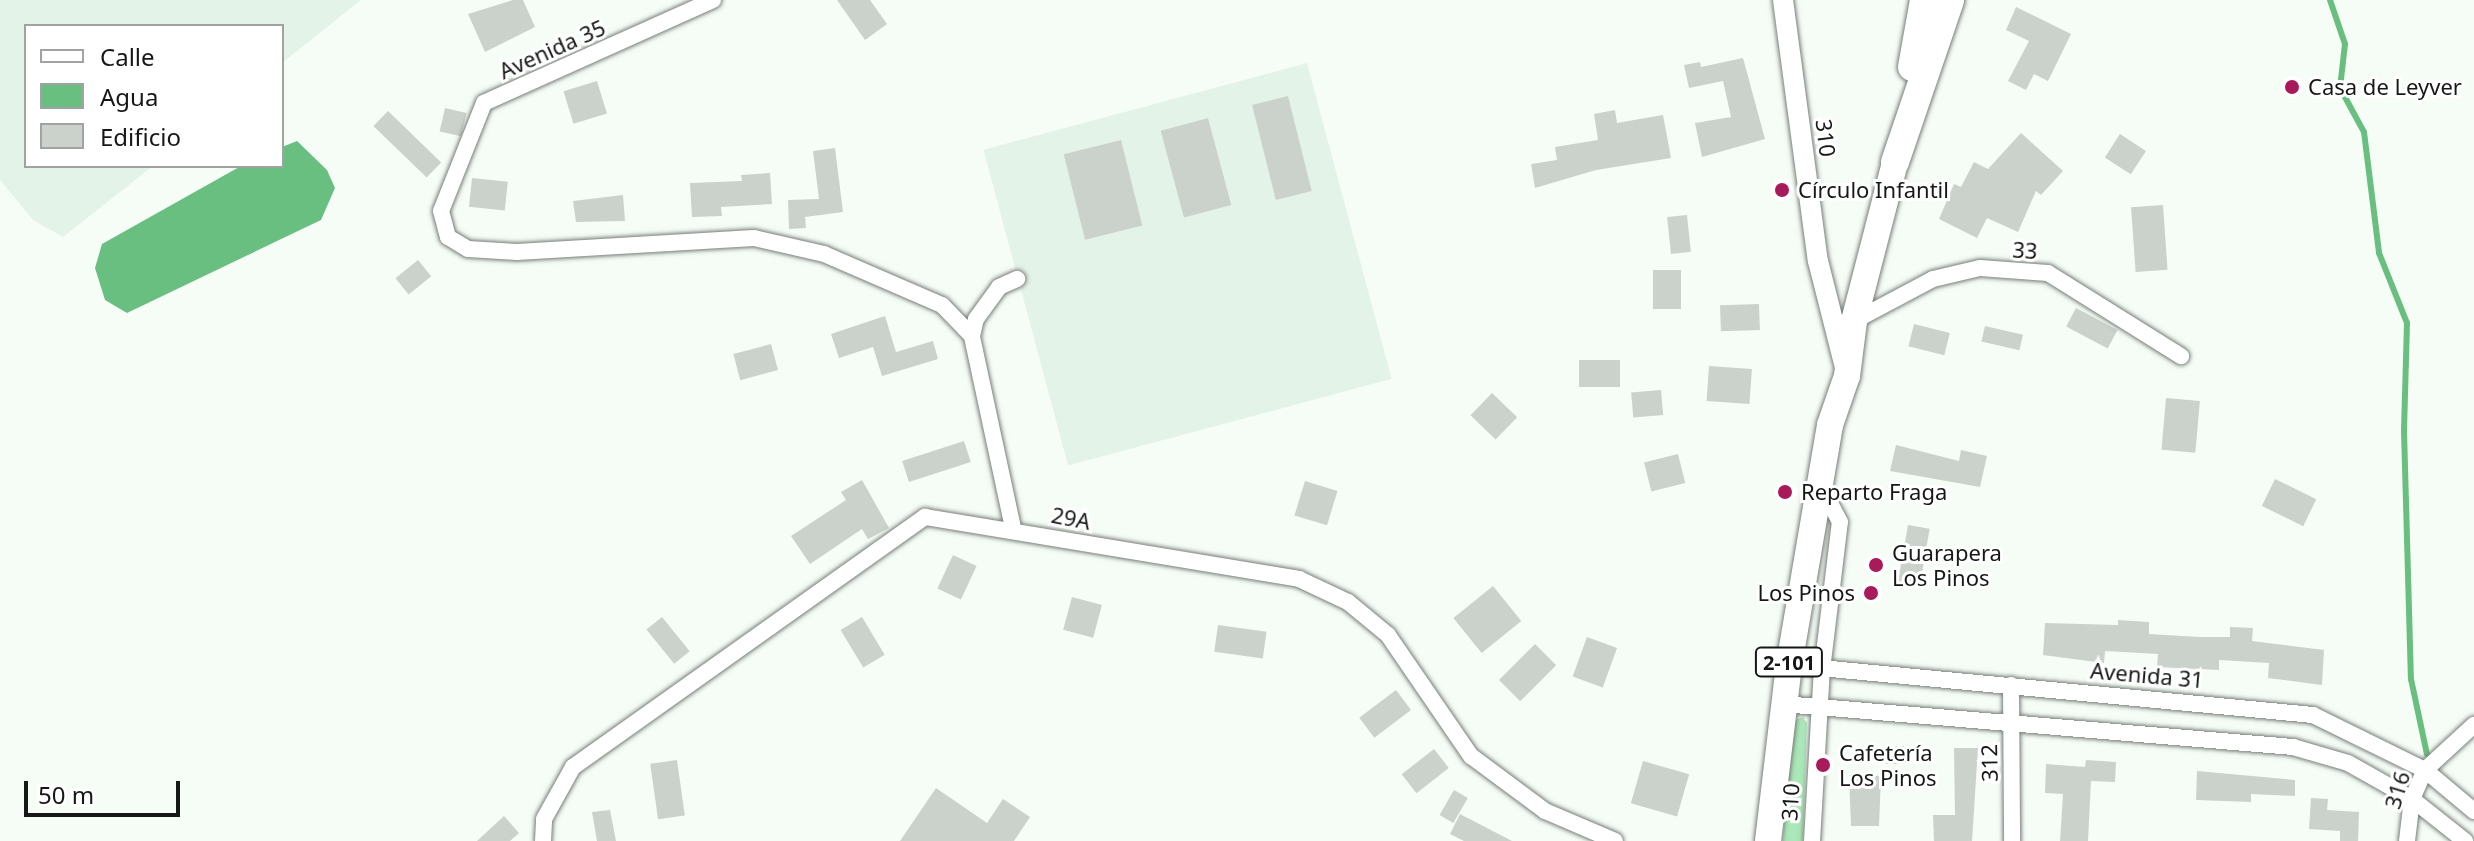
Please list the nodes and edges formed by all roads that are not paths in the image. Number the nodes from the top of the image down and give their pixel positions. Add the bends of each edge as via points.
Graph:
1 (713, 0) edge
2 (1783, 0) edge
3 (1924, 0) edge
4 (1950, 0) edge
5 (1895, 162) junction
6 (1017, 279) dead end
7 (1854, 321) junction
8 (972, 336) junction
9 (2181, 356) dead end
10 (1847, 376) junction
11 (1820, 484) junction
12 (1013, 528) junction
13 (1789, 665) junction
14 (1822, 670) junction
15 (2011, 685) junction
16 (1783, 704) junction
17 (1819, 707) junction
18 (2010, 721) junction
19 (2474, 725) edge
20 (2425, 770) junction
21 (2412, 799) junction
22 (2474, 811) edge
23 (543, 841) edge
24 (1615, 841) edge
25 (1768, 841) edge
26 (1812, 841) edge
27 (2012, 841) edge
28 (2407, 841) edge
29 (2465, 841) edge

1 - 8 street, Avenida 35 via 484,103 441,211 448,237 468,249 517,252 754,238 824,254 942,305
2 - 10 street, 310 via 1818,261
3 - 5 highway, 2-101
4 - 5 highway, 2-101
5 - 7 main road, 2-101
6 - 8 street via 999,287 976,319
7 - 9 street, 33 via 1933,279 1980,268 2048,273
7 - 10 main road, 2-101
8 - 12 street
10 - 11 main road, 2-101 via 1830,425
11 - 13 main road, 2-101
11 - 14 street, 310 via 1840,522
12 - 23 street, 29A via 925,517 573,767 544,819
12 - 24 street, 29A via 1299,579 1348,602 1388,635 1471,756 1545,811
13 - 14 street, Avenida 31
13 - 16 main road, 2-101
14 - 15 street, Avenida 31
14 - 17 street, 310
15 - 18 street, 312
15 - 20 street, Avenida 31 via 2313,715
16 - 17 street
16 - 25 main road, 2-101
17 - 18 street
17 - 26 street, 310
18 - 21 street via 2293,747 2348,763
18 - 27 street, 312
19 - 20 street, 316
20 - 21 street, 316
20 - 22 street, Avenida 31
21 - 28 street, 316
21 - 29 street

